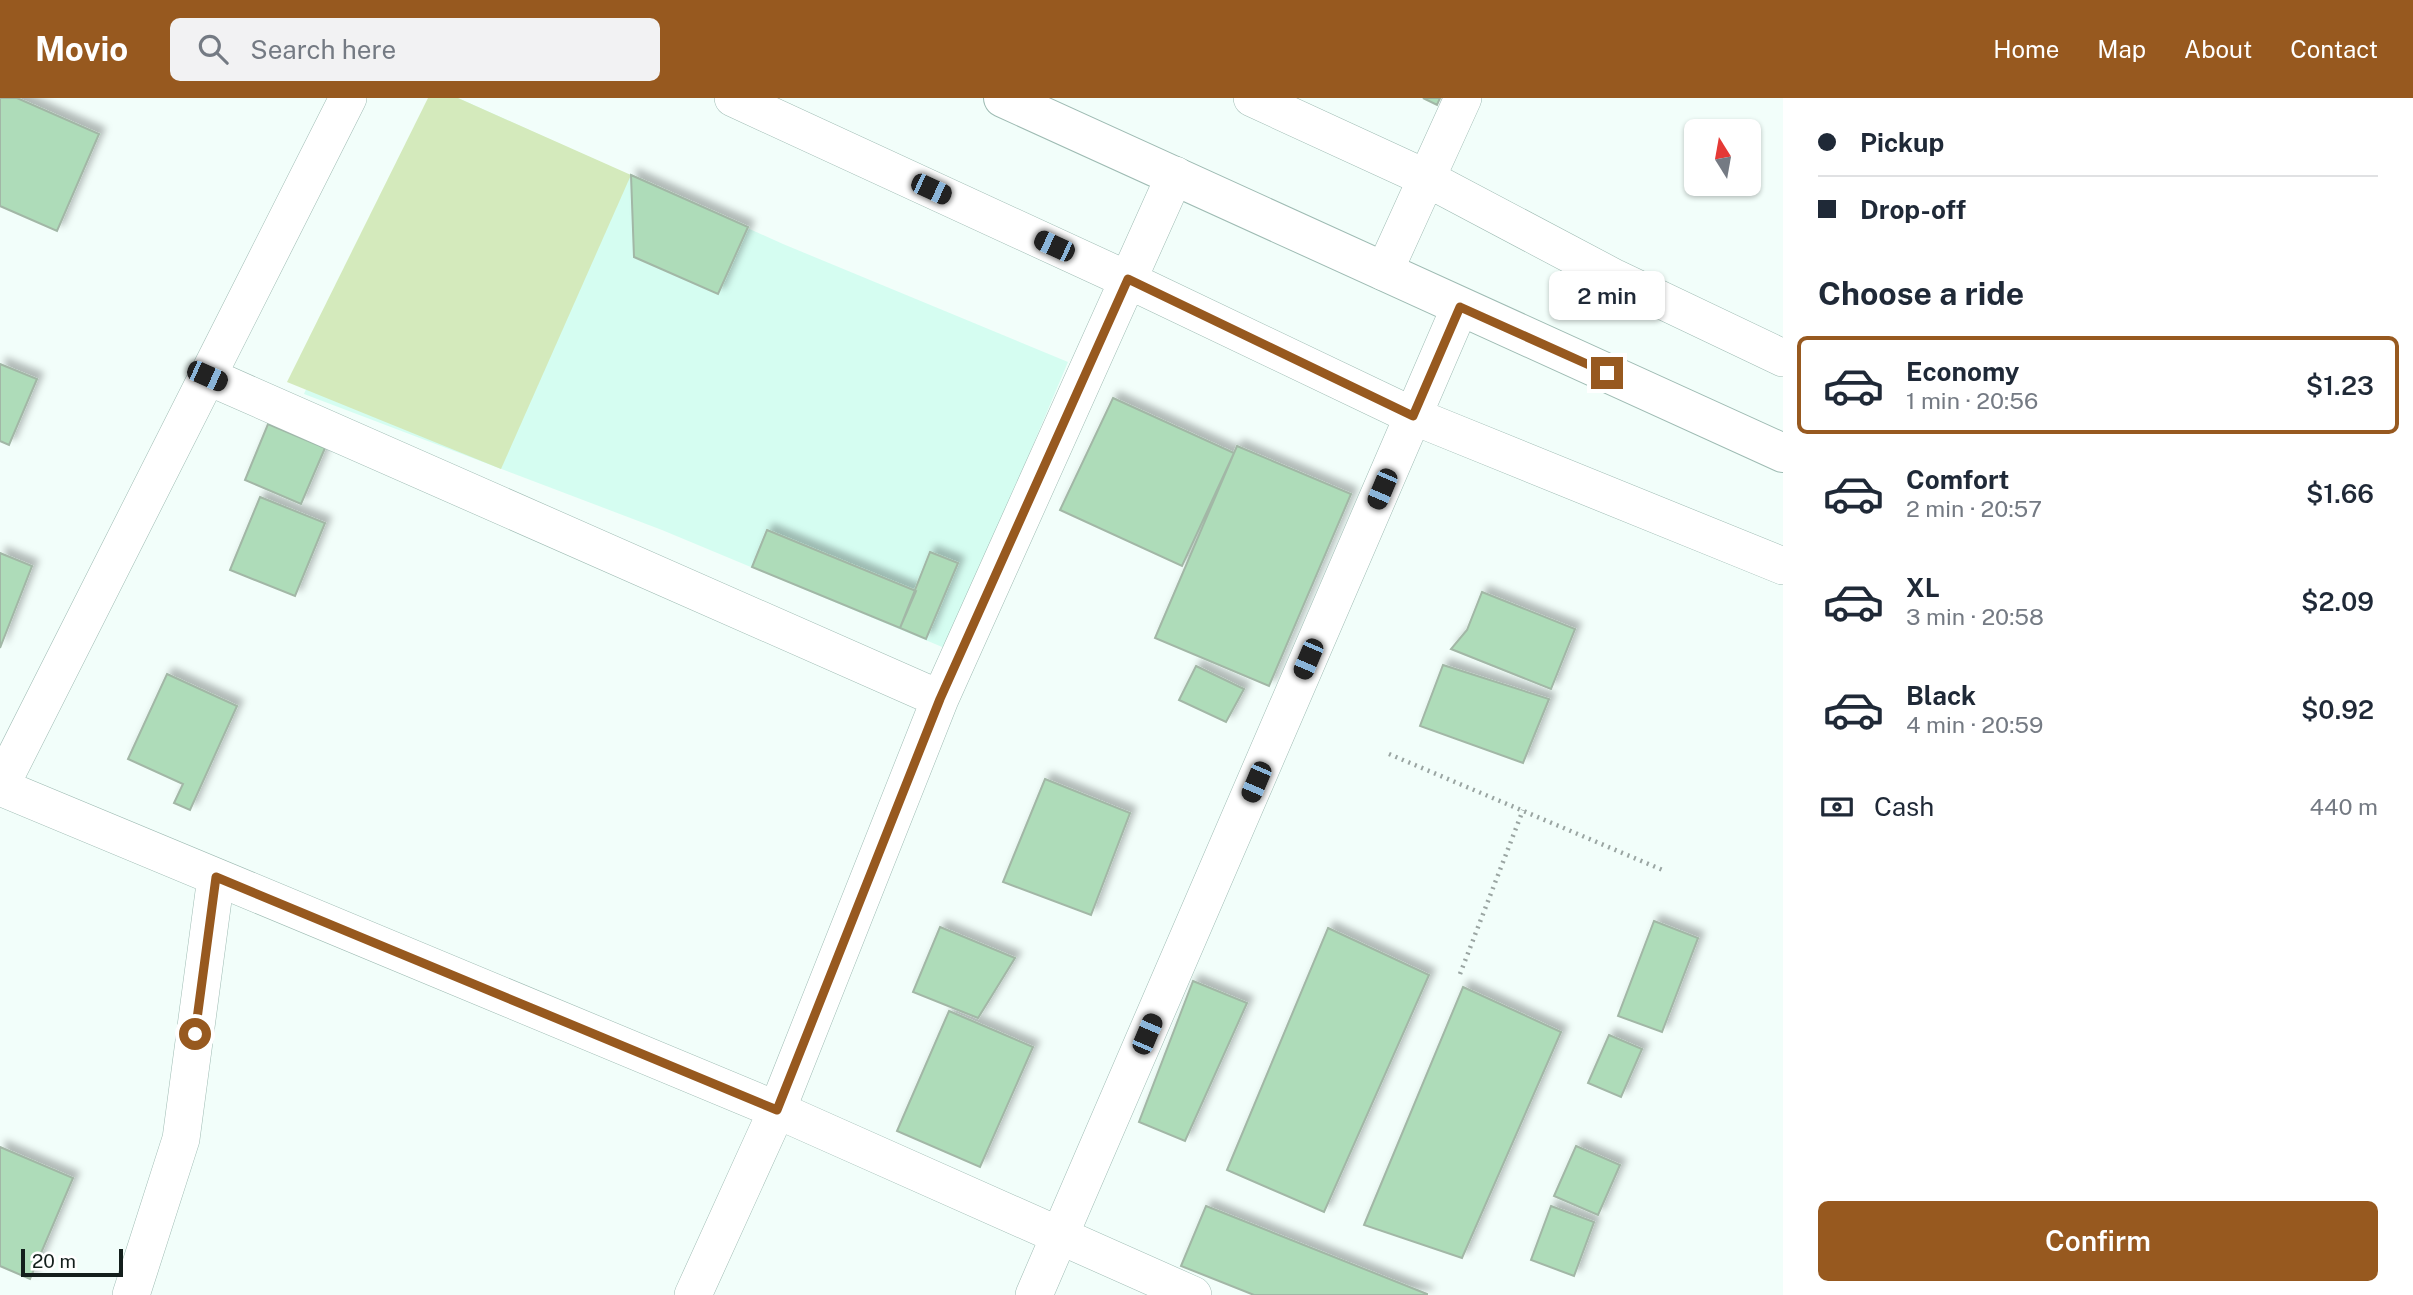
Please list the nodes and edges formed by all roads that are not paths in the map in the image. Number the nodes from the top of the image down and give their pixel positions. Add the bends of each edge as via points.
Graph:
1 (348, 98) edge
2 (733, 98) edge
3 (1003, 98) edge
4 (1252, 98) edge
5 (1462, 98) edge
6 (1175, 175) junction
7 (1426, 178) junction
8 (1384, 272) junction
9 (1128, 279) junction
10 (1460, 307) junction
11 (1783, 358) edge
12 (207, 376) junction
13 (1413, 416) junction
14 (1783, 453) edge
15 (1783, 566) edge
16 (940, 699) junction
17 (0, 787) edge
18 (216, 877) junction
19 (777, 1110) junction
20 (1060, 1235) junction
21 (131, 1295) edge
22 (693, 1295) edge
23 (1034, 1295) edge
24 (1193, 1295) edge

1 - 12 street
2 - 9 street
3 - 6 main road
4 - 7 street
5 - 7 street
6 - 8 main road
6 - 9 street
7 - 8 street
7 - 11 street via 1615,278
8 - 10 main road
9 - 13 street
9 - 16 street
10 - 13 street
10 - 14 main road
12 - 16 street
12 - 17 street
13 - 15 street
13 - 20 street
16 - 19 street
17 - 18 street
18 - 19 street
18 - 21 street via 181,1139
19 - 20 street
19 - 22 street
20 - 23 street
20 - 24 street

